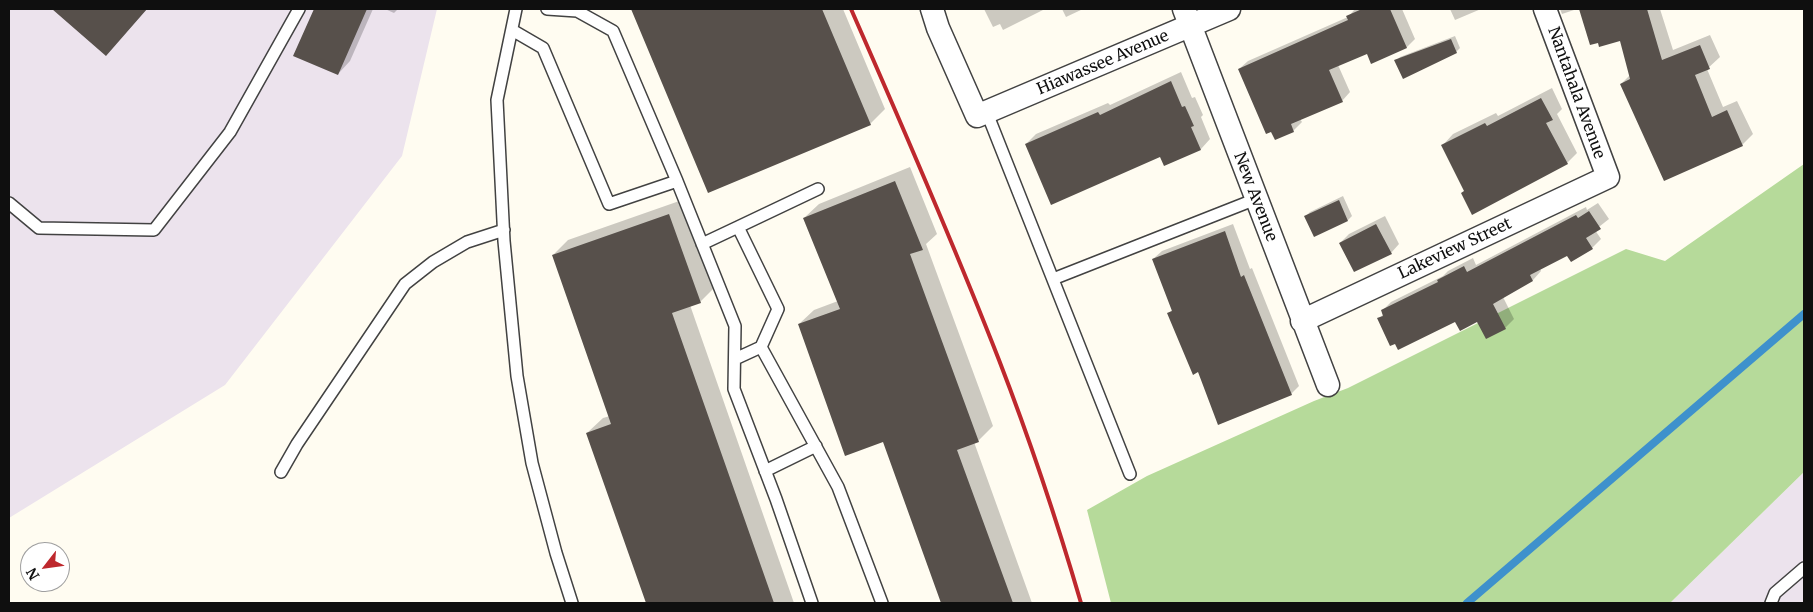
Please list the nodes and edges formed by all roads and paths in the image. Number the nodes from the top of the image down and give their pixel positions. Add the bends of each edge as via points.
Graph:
1 (299, 9) edge
2 (516, 9) edge
3 (547, 9) edge
4 (932, 9) edge
5 (1229, 9) edge
6 (1545, 9) edge
7 (1187, 17) edge
8 (512, 30) junction
9 (982, 114) junction
10 (1608, 177) joint
11 (677, 181) junction
12 (818, 189) dead end
13 (1256, 199) junction
14 (9, 203) edge
15 (738, 227) junction
16 (504, 230) junction
17 (702, 244) junction
18 (1053, 279) junction
19 (1302, 321) junction
20 (761, 347) junction
21 (735, 359) junction
22 (1328, 386) dead end
23 (816, 446) junction
24 (765, 470) junction
25 (281, 472) dead end
26 (1130, 474) dead end
27 (1804, 568) edge
28 (572, 603) edge
29 (812, 603) edge
30 (882, 603) edge
31 (1771, 603) edge

1 - 14 lane via 230,132 154,230 39,228
2 - 8 lane
3 - 11 lane via 577,11 613,31
4 - 9 street via 938,28
5 - 7 street, Hiawassee Avenue
6 - 10 street, Nantahala Avenue
7 - 9 street, Hiawassee Avenue
7 - 13 street, New Avenue
8 - 11 lane via 543,48 609,204
8 - 16 lane via 497,100
9 - 18 lane
10 - 19 street, Lakeview Street
11 - 17 lane
12 - 15 lane
13 - 18 lane
13 - 19 street, New Avenue
15 - 17 lane
15 - 20 lane via 778,308
16 - 25 lane via 467,242 433,262 405,284
16 - 28 lane via 517,376 525,426 543,506
17 - 21 lane via 735,326
18 - 26 lane
19 - 22 street, New Avenue
20 - 21 lane
20 - 23 lane
21 - 24 lane via 734,389
23 - 24 lane
23 - 30 lane via 838,487
24 - 29 lane
27 - 31 lane via 1775,593

